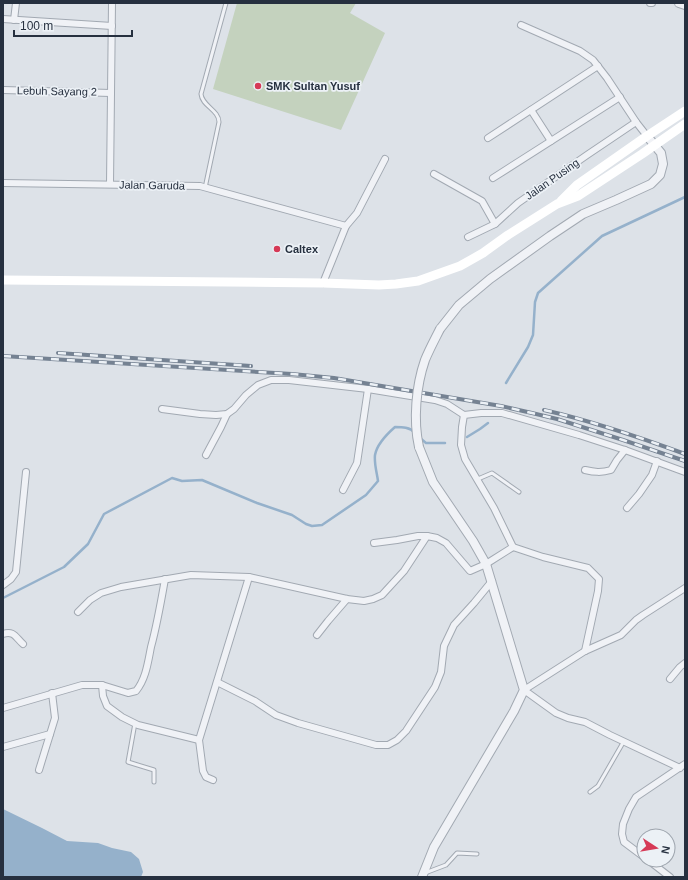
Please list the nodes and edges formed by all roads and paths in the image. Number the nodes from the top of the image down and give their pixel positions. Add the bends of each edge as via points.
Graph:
1 (16, 3) edge
2 (112, 3) edge
3 (226, 3) edge
4 (679, 3) edge
5 (685, 5) edge
6 (3, 19) edge
7 (14, 20) junction
8 (521, 25) dead end
9 (112, 26) junction
10 (598, 66) junction
11 (3, 90) edge
12 (111, 93) junction
13 (620, 97) junction
14 (531, 110) junction
15 (685, 111) edge
16 (636, 122) junction
17 (685, 124) edge
18 (647, 136) junction
19 (488, 138) dead end
20 (551, 141) junction
21 (654, 145) junction
22 (385, 159) dead end
23 (434, 174) dead end
24 (493, 178) dead end
25 (3, 183) edge
26 (110, 184) junction
27 (206, 188) junction
28 (557, 204) junction
29 (495, 224) junction
30 (346, 226) junction
31 (468, 237) dead end
32 (3, 280) edge
33 (323, 283) junction
34 (368, 390) junction
35 (162, 409) dead end
36 (226, 414) junction
37 (464, 415) junction
38 (625, 450) junction
39 (206, 455) dead end
40 (657, 461) junction
41 (585, 470) dead end
42 (26, 472) dead end
43 (685, 472) edge
44 (478, 480) junction
45 (343, 490) dead end
46 (519, 492) dead end
47 (627, 508) dead end
48 (427, 536) junction
49 (374, 543) dead end
50 (513, 547) junction
51 (486, 564) junction
52 (249, 577) junction
53 (165, 579) junction
54 (492, 581) junction
55 (3, 585) edge
56 (685, 588) edge
57 (347, 599) junction
58 (78, 612) dead end
59 (3, 634) edge
60 (317, 634) dead end
61 (23, 644) dead end
62 (585, 651) junction
63 (685, 663) edge
64 (670, 680) dead end
65 (217, 682) junction
66 (102, 685) junction
67 (524, 690) junction
68 (52, 693) junction
69 (3, 708) edge
70 (135, 724) junction
71 (50, 734) junction
72 (199, 740) junction
73 (624, 742) junction
74 (3, 747) edge
75 (683, 766) edge
76 (39, 770) dead end
77 (213, 780) dead end
78 (154, 782) dead end
79 (590, 792) dead end
80 (636, 851) edge
81 (477, 854) dead end
82 (658, 868) edge
83 (423, 875) edge
84 (670, 877) edge

1 - 7 street
2 - 9 street, Jalan Garuda
3 - 27 lane via 201,94 202,101 219,118
4 - 5 street
6 - 7 street
7 - 9 street
8 - 10 street via 580,51
9 - 12 street, Jalan Garuda
10 - 13 street
10 - 14 street
11 - 12 street, Lebuh Sayang 2
12 - 26 street, Jalan Garuda
13 - 16 street
13 - 20 street
14 - 19 street
14 - 20 street
15 - 18 main road
16 - 18 street
16 - 29 street, Jalan Pusing via 518,203
17 - 21 main road
18 - 21 street
18 - 28 main road via 577,184
20 - 24 street
21 - 28 main road via 578,196
21 - 51 street, bridge via 661,153 663,164 660,175 651,184 583,214 490,279 459,305 440,329 425,360 418,389 416,437 433,482
22 - 30 street via 357,213
23 - 29 street via 482,201
25 - 26 street
26 - 27 street, Jalan Garuda
27 - 30 street, Jalan Garuda
28 - 33 main road via 460,266 425,279 379,285
29 - 31 street, Jalan Pusing
30 - 33 street
32 - 33 main road
34 - 36 street via 271,380 258,385
34 - 37 street via 435,400
34 - 45 street via 357,463
35 - 36 street via 200,414
36 - 39 street
37 - 38 street via 481,412 502,413
37 - 44 street via 461,445 465,459
38 - 40 street
38 - 41 street via 611,470
40 - 43 street
40 - 47 street via 652,475
42 - 55 street via 16,572
44 - 46 lane via 492,473
44 - 50 street
48 - 49 street
48 - 51 street via 446,543 470,571
48 - 57 street via 404,571 382,594 364,601
50 - 51 street
50 - 62 street via 588,568 599,579
51 - 54 street
52 - 53 street via 191,575
52 - 57 street
52 - 65 street
53 - 58 street via 101,593
53 - 66 street via 142,685 136,691 128,693
54 - 65 street via 454,625 444,646 441,672 429,697 406,731 388,745 376,745 276,715
54 - 67 street
56 - 62 street via 636,620 621,635
57 - 60 street
59 - 61 street via 12,633
62 - 67 street
63 - 64 street
65 - 72 street
66 - 68 street via 82,685
66 - 70 street via 106,706
67 - 73 street via 556,713 585,722
67 - 83 street via 434,846
68 - 69 street
68 - 71 street via 55,718
70 - 72 street
70 - 78 lane via 128,762 154,770
71 - 74 street
71 - 76 street
72 - 77 street via 202,771 206,777
73 - 75 street
73 - 79 lane via 598,786
75 - 80 street via 636,797 628,809 622,834 624,842
81 - 83 lane via 457,853 446,865
82 - 84 street

